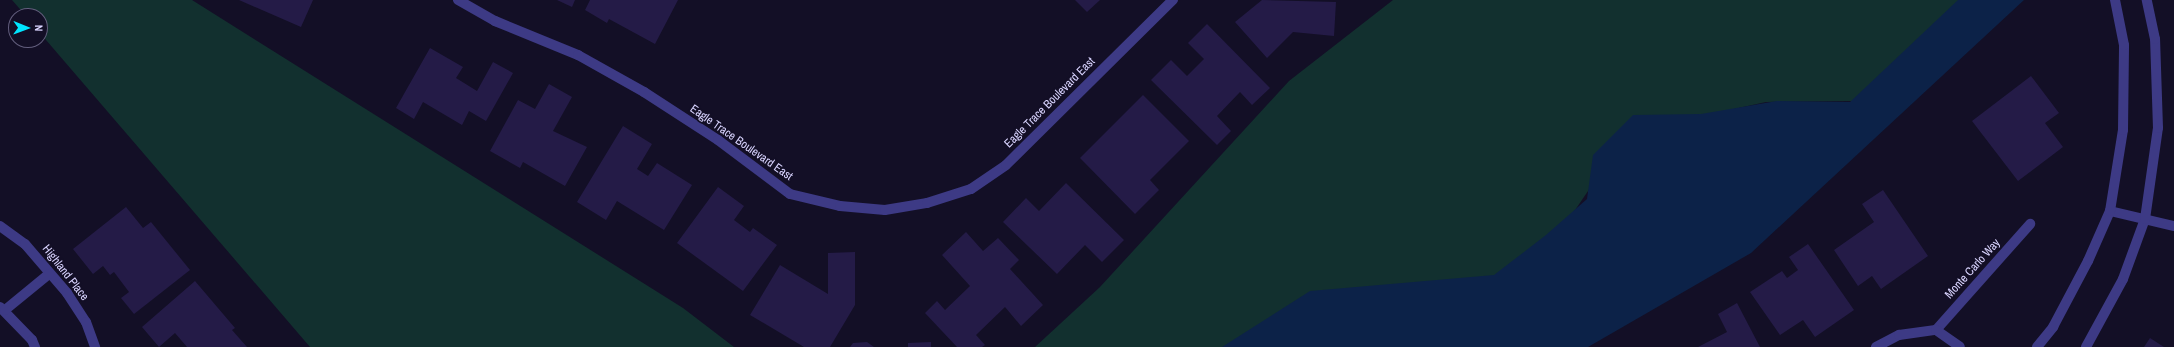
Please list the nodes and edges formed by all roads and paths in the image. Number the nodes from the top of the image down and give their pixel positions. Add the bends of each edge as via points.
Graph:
1 (458, 0) edge
2 (1173, 0) edge
3 (2115, 0) edge
4 (2146, 0) edge
5 (2110, 211) junction
6 (2145, 219) junction
7 (2030, 224) dead end
8 (0, 226) edge
9 (2174, 226) edge
10 (49, 274) junction
11 (2, 308) edge
12 (1936, 330) junction
13 (35, 347) edge
14 (95, 347) edge
15 (1876, 347) edge
16 (1960, 347) edge
17 (2037, 347) edge
18 (2086, 347) edge

1 - 2 street, Eagle Trace Boulevard East via 494,21 578,55 644,92 718,140 790,194 840,206 885,210 927,203 971,189 1006,165
3 - 5 street via 2124,45 2123,130
4 - 6 street via 2155,38 2158,128
5 - 6 street
5 - 17 street via 2088,261 2053,328
6 - 9 street
6 - 18 street via 2123,279
7 - 12 street, Monte Carlo Way
8 - 10 street, Highland Place via 25,244
10 - 11 street
10 - 14 street, Highland Place via 86,322
11 - 13 street
12 - 15 street via 1899,334
12 - 16 street

